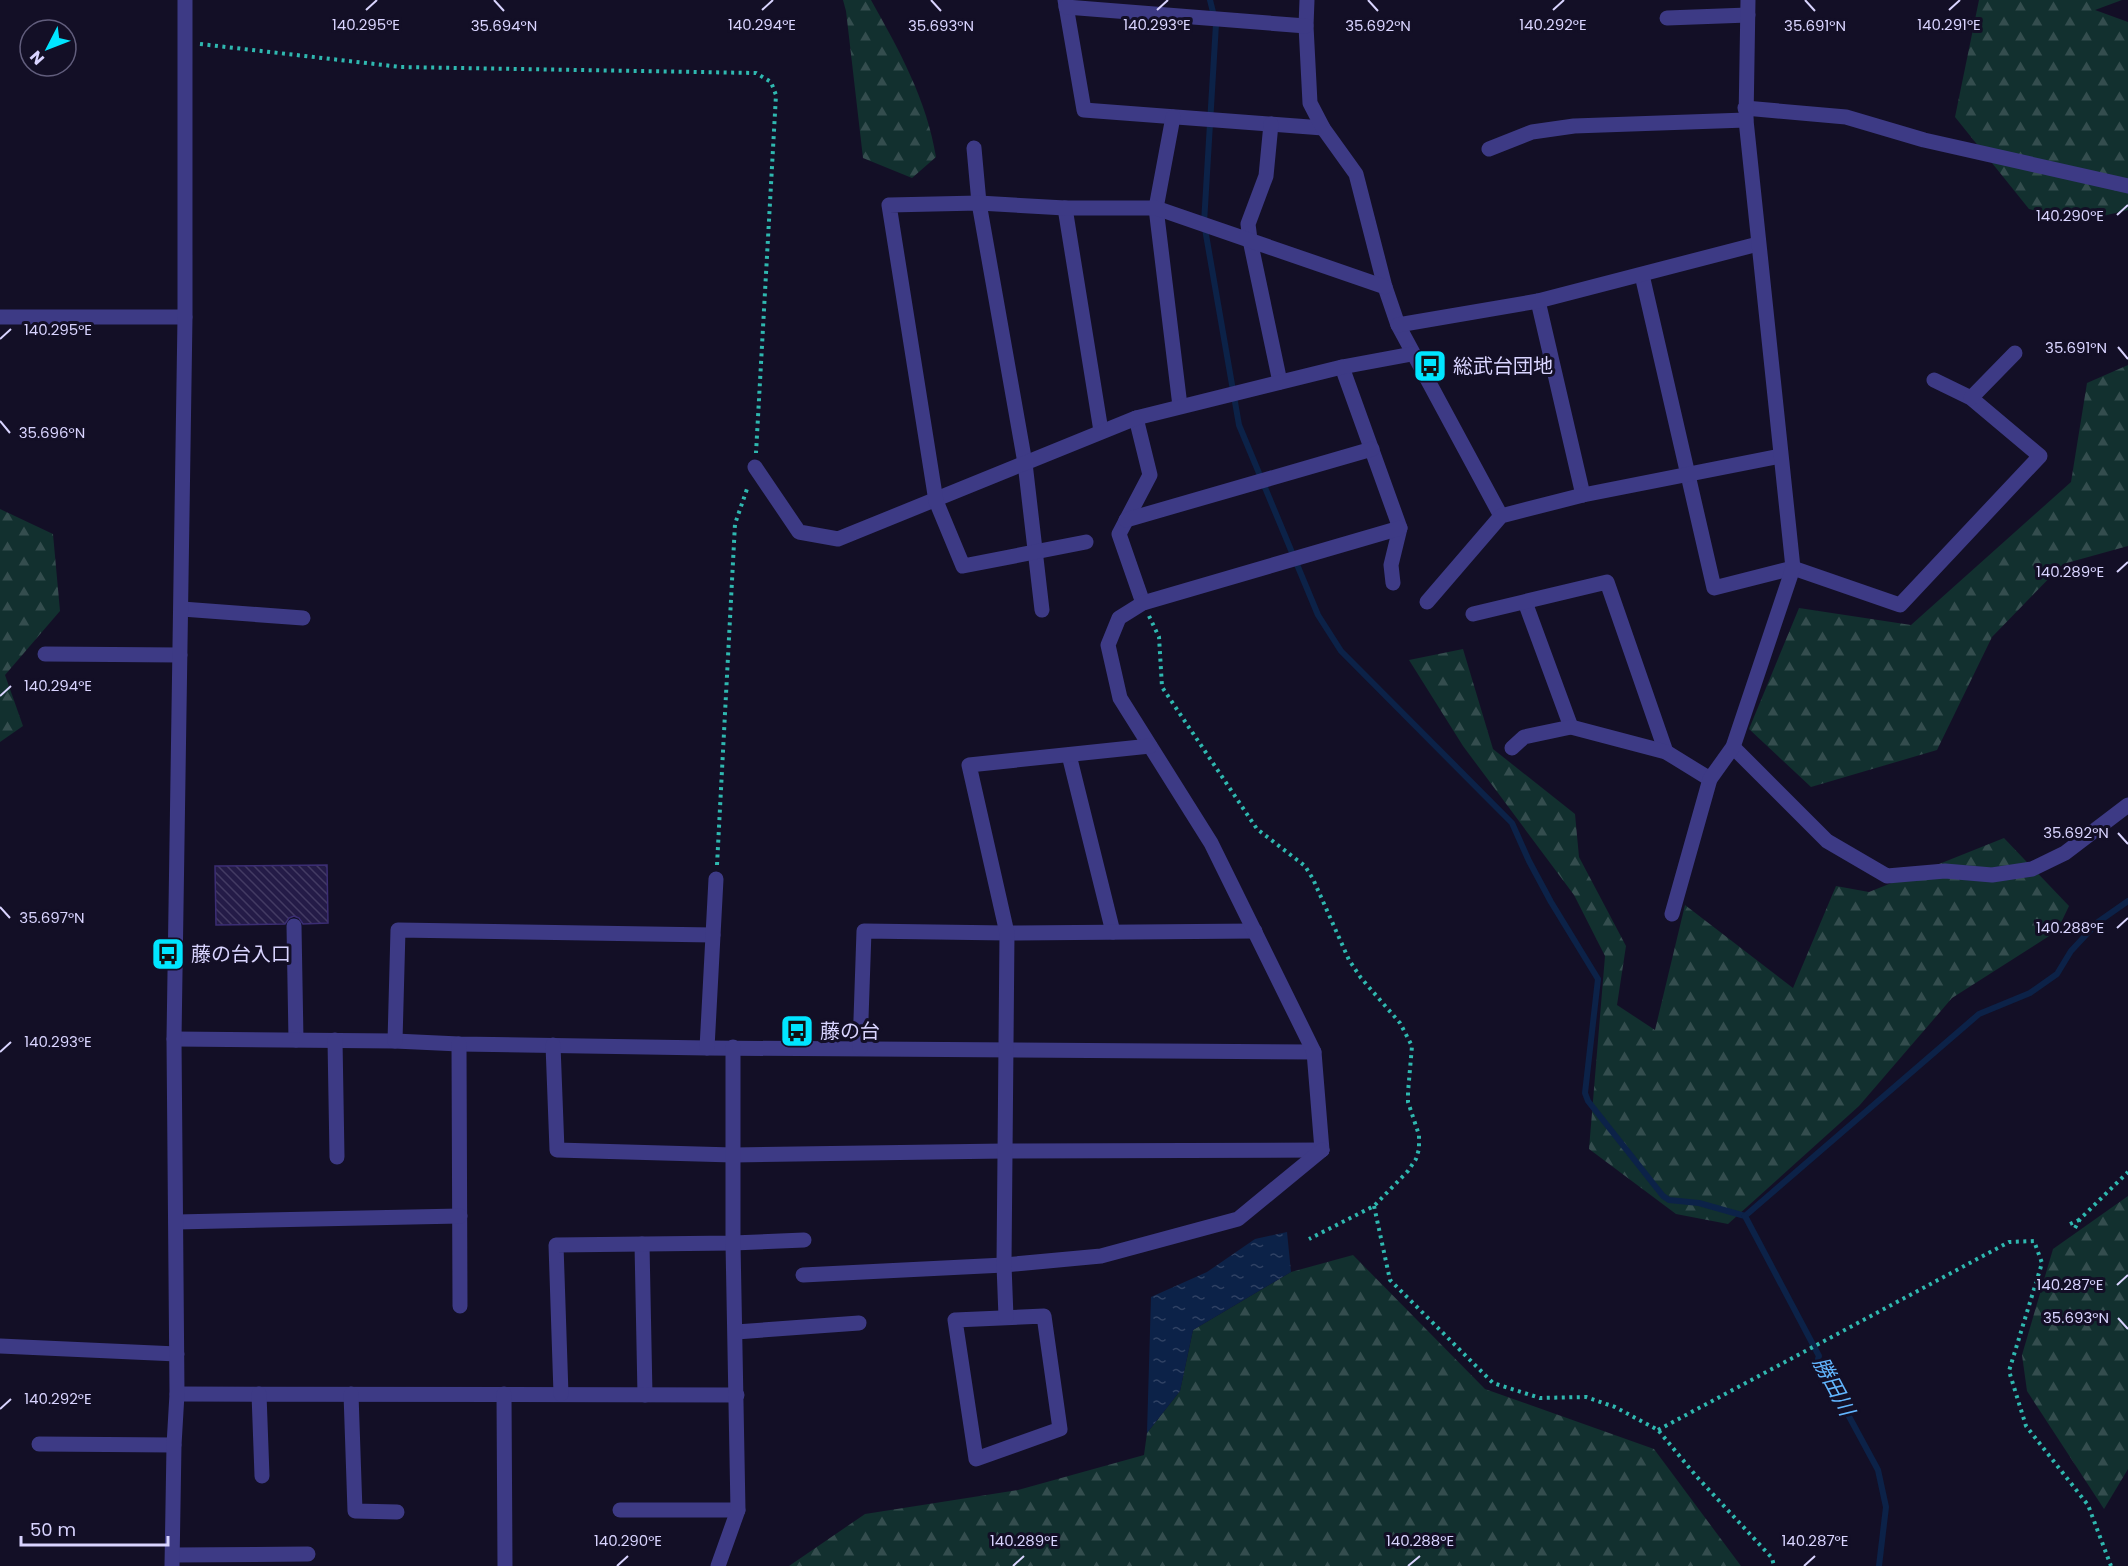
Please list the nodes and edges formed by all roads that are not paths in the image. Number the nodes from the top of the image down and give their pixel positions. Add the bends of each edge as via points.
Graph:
1 (185, 0) edge
2 (1308, 0) edge
3 (1065, 4) edge
4 (1748, 8) edge
5 (1667, 18) dead end
6 (1306, 26) junction
7 (1746, 114) junction
8 (1173, 117) junction
9 (1271, 124) junction
10 (1323, 128) junction
11 (974, 148) dead end
12 (1489, 149) dead end
13 (2128, 186) edge
14 (979, 203) junction
15 (1065, 208) junction
16 (1156, 208) junction
17 (1250, 240) junction
18 (1758, 244) junction
19 (1642, 275) junction
20 (1385, 287) junction
21 (1538, 301) junction
22 (0, 317) edge
23 (185, 317) junction
24 (1398, 325) junction
25 (2015, 352) dead end
26 (1412, 354) junction
27 (1342, 367) junction
28 (1934, 380) dead end
29 (1280, 382) junction
30 (1971, 398) junction
31 (1180, 406) junction
32 (1136, 418) junction
33 (1101, 431) junction
34 (1372, 449) junction
35 (1780, 456) junction
36 (1025, 463) junction
37 (755, 467) road end
38 (1687, 474) junction
39 (1583, 495) junction
40 (936, 501) junction
41 (1501, 516) junction
42 (1126, 520) junction
43 (1401, 528) junction
44 (1086, 542) dead end
45 (1037, 552) junction
46 (1793, 568) junction
47 (1394, 583) dead end
48 (1427, 602) dead end
49 (1525, 602) junction
50 (1143, 603) junction
51 (182, 609) junction
52 (1042, 610) dead end
53 (1473, 614) dead end
54 (303, 618) dead end
55 (45, 654) dead end
56 (180, 655) junction
57 (1571, 727) junction
58 (1150, 746) junction
59 (1733, 747) junction
60 (1512, 748) dead end
61 (1666, 752) junction
62 (1070, 755) junction
63 (1710, 779) junction
64 (2128, 805) edge
65 (716, 879) road end
66 (1672, 914) dead end
67 (294, 926) dead end
68 (1254, 930) junction
69 (1113, 932) junction
70 (1007, 933) junction
71 (713, 935) junction
72 (174, 1039) junction
73 (296, 1040) junction
74 (335, 1040) junction
75 (395, 1041) junction
76 (459, 1044) junction
77 (553, 1045) junction
78 (734, 1047) junction
79 (707, 1048) junction
80 (860, 1048) junction
81 (1006, 1050) junction
82 (1314, 1052) junction
83 (1322, 1150) junction
84 (1004, 1151) junction
85 (733, 1155) junction
86 (337, 1157) dead end
87 (460, 1216) junction
88 (176, 1222) junction
89 (804, 1240) dead end
90 (733, 1243) junction
91 (642, 1244) junction
92 (1004, 1265) junction
93 (803, 1275) dead end
94 (460, 1306) dead end
95 (1006, 1317) junction
96 (859, 1323) dead end
97 (736, 1332) junction
98 (0, 1346) edge
99 (177, 1354) junction
100 (177, 1394) junction
101 (259, 1394) junction
102 (351, 1394) junction
103 (504, 1394) junction
104 (561, 1394) junction
105 (645, 1395) junction
106 (737, 1395) junction
107 (39, 1444) dead end
108 (174, 1445) junction
109 (262, 1476) dead end
110 (620, 1510) dead end
111 (738, 1510) junction
112 (397, 1512) dead end
113 (308, 1554) dead end
114 (172, 1560) edge
115 (505, 1566) edge
116 (718, 1566) edge

1 - 23 street
2 - 6 street
3 - 6 street
3 - 8 street via 1084,110
4 - 5 street
4 - 7 street
6 - 10 street via 1310,103
7 - 12 street via 1574,126 1532,132
7 - 13 street via 1846,117 1924,140
7 - 18 street
8 - 9 street
8 - 16 street
9 - 10 street
9 - 17 street via 1266,176 1248,224
10 - 20 street via 1356,174
11 - 14 street
14 - 15 street
14 - 36 street
14 - 40 street via 889,205
15 - 16 street
15 - 33 street
16 - 17 street
16 - 31 street
17 - 20 street
17 - 29 street
18 - 19 street
18 - 35 street
19 - 21 street
19 - 38 street
20 - 24 street
21 - 24 street
21 - 39 street
22 - 23 street
23 - 51 street
24 - 26 street
25 - 30 street
26 - 27 street
26 - 41 street
27 - 29 street
27 - 34 street
28 - 30 street
29 - 31 street
30 - 46 street via 2040,456 1900,605
31 - 32 street
32 - 33 street
32 - 42 street via 1150,475
33 - 36 street
34 - 42 street
34 - 43 street
35 - 38 street
35 - 46 street
36 - 40 street
36 - 45 street
37 - 40 street via 799,532 838,539
38 - 39 street
38 - 46 street via 1714,588
39 - 41 street
40 - 45 street via 963,566
41 - 48 street
42 - 50 street via 1119,534
43 - 47 street via 1391,565
43 - 50 street
44 - 45 street
45 - 52 street
46 - 59 street
49 - 53 street
49 - 57 street
49 - 61 street via 1607,582
50 - 58 street via 1119,618 1108,645 1120,698
51 - 54 street
51 - 56 street
55 - 56 street
56 - 72 street
57 - 60 street via 1524,737
57 - 61 street
58 - 62 street
58 - 68 street via 1211,843
59 - 63 street
59 - 64 street via 1827,841 1887,876 1944,871 1992,875 2032,869 2065,853
61 - 63 street
62 - 69 street
62 - 70 street via 969,765
63 - 66 street
65 - 71 street
67 - 73 street
68 - 69 street
68 - 82 street
69 - 70 street
70 - 80 street via 864,931
70 - 81 street
71 - 75 street via 398,930
71 - 79 street
72 - 73 street
72 - 88 street
73 - 74 street
74 - 75 street
74 - 86 street
75 - 76 street
76 - 77 street
76 - 87 street
77 - 79 street
77 - 85 street via 557,1150
78 - 79 street
78 - 80 street
78 - 85 street
80 - 81 street
81 - 82 street
81 - 84 street
82 - 83 street
83 - 84 street
83 - 92 street via 1238,1219 1101,1256
84 - 85 street
84 - 92 street
85 - 90 street
87 - 88 street
87 - 94 street
88 - 99 street
89 - 90 street
90 - 91 street
90 - 97 street
91 - 104 street via 556,1245
91 - 105 street
92 - 93 street
92 - 95 street
95 - 95 street via 955,1320 976,1459 1060,1430 1044,1316
96 - 97 street
97 - 106 street
98 - 99 street
99 - 100 street
100 - 101 street
100 - 108 street
101 - 102 street
101 - 109 street
102 - 103 street
102 - 112 street via 355,1511
103 - 104 street
103 - 115 street
104 - 105 street
105 - 106 street
106 - 111 street
107 - 108 street
108 - 114 street
110 - 111 street
111 - 116 street
113 - 114 street

